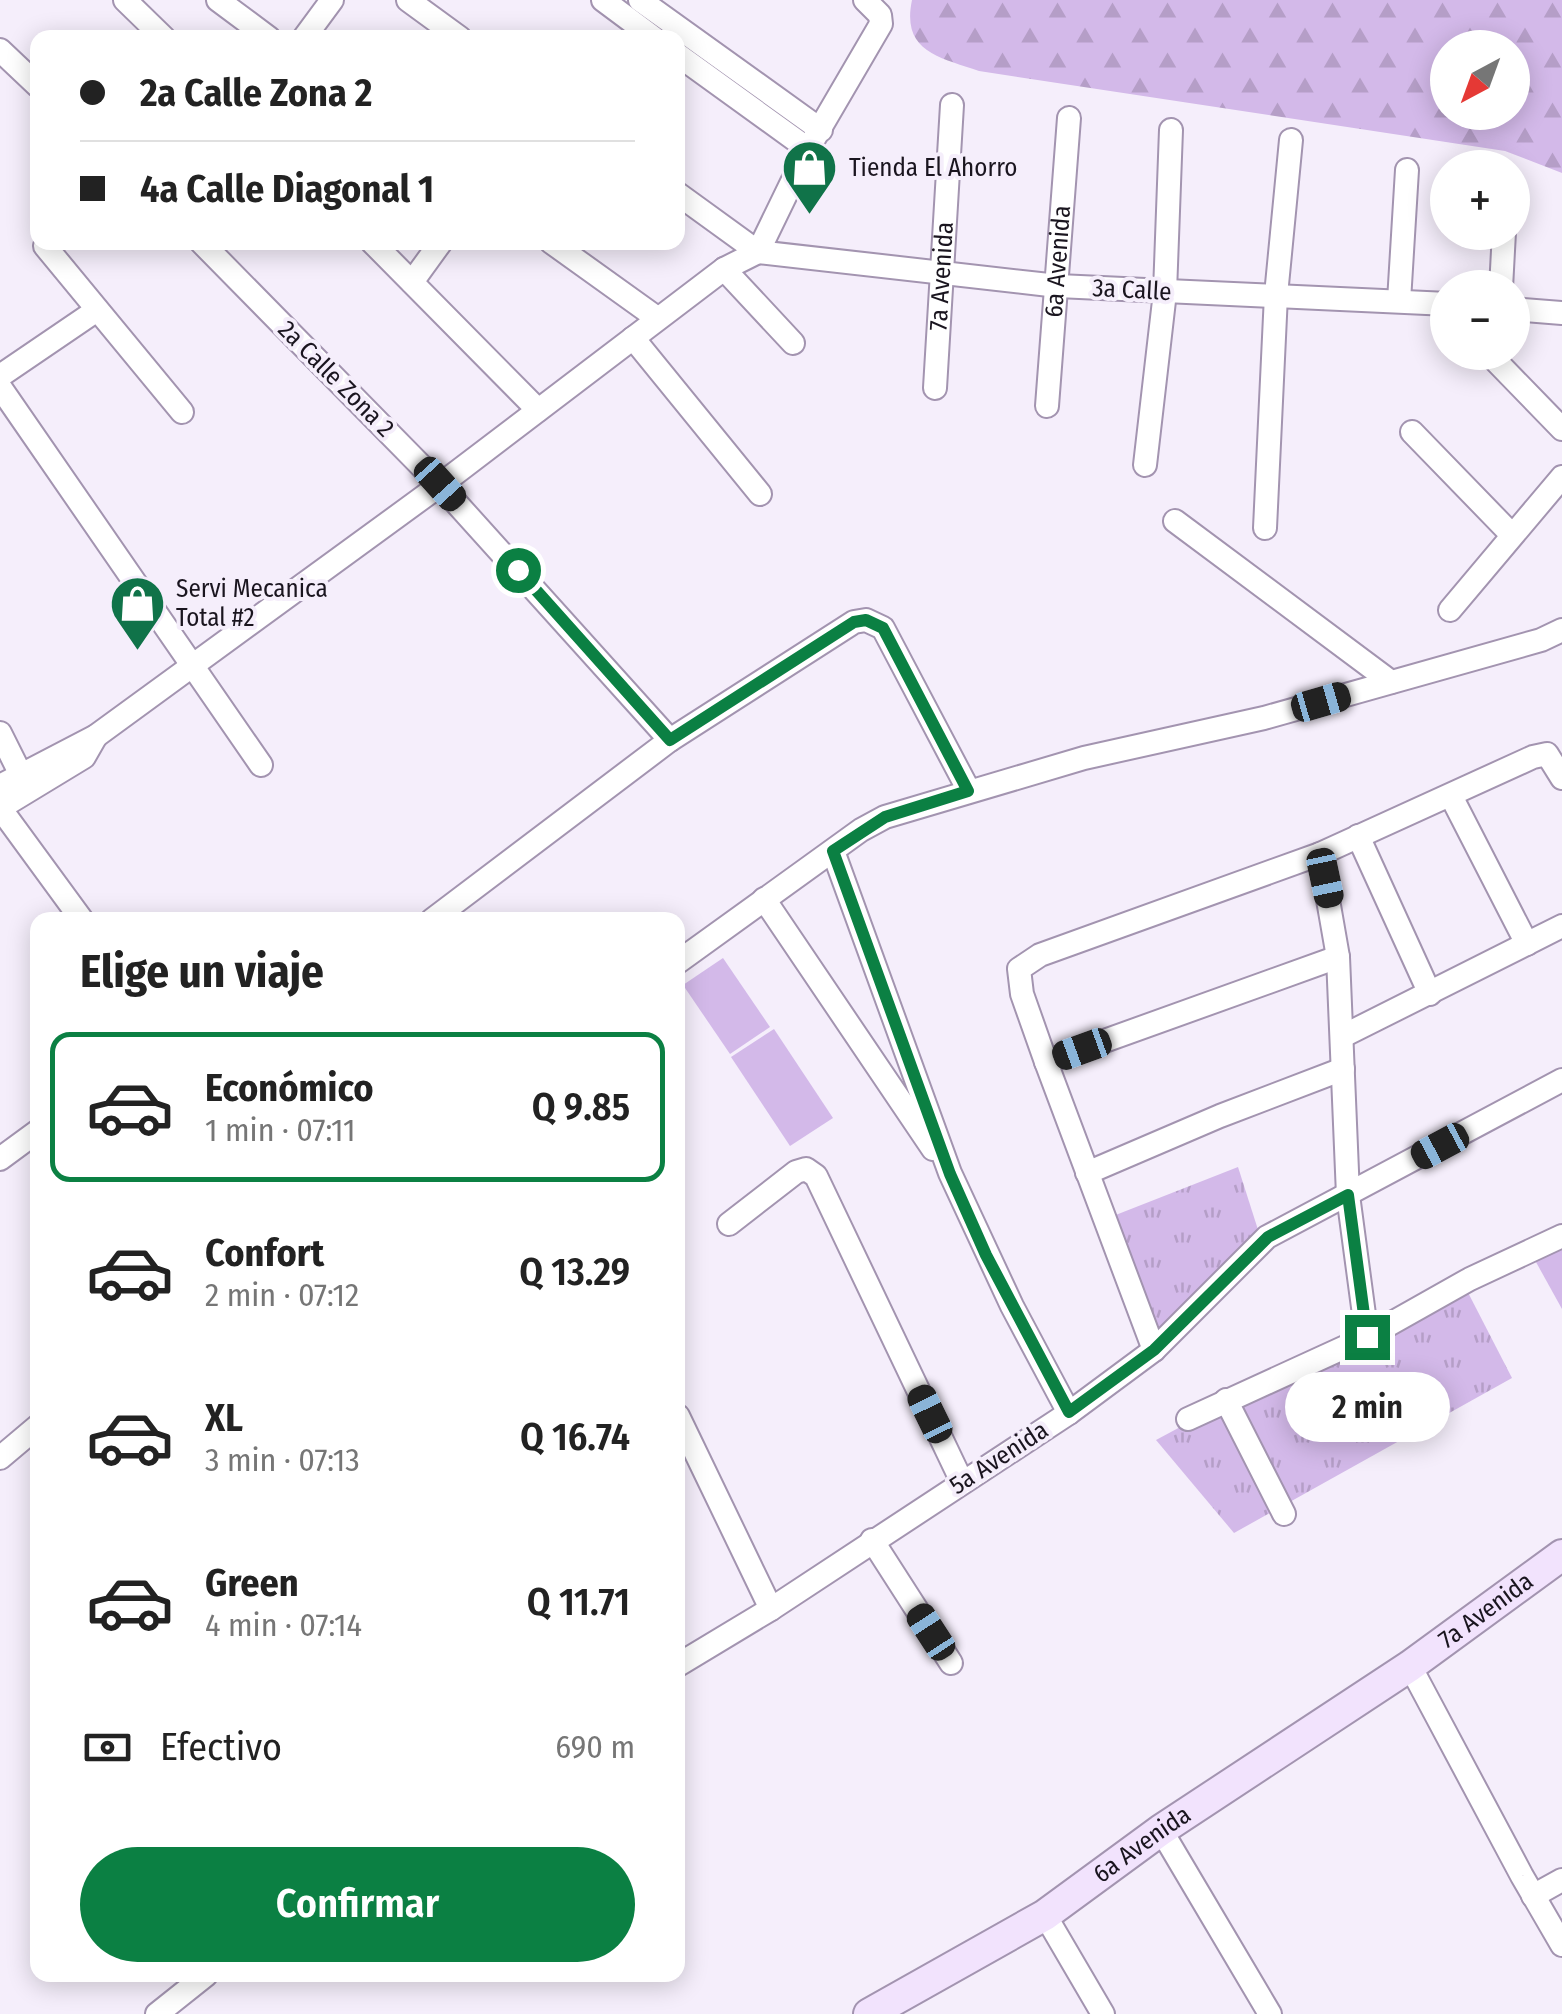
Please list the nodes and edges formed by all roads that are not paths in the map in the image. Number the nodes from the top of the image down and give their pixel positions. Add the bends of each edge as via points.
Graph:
1 (125, 0) edge
2 (218, 0) edge
3 (332, 0) edge
4 (408, 0) edge
5 (603, 0) edge
6 (640, 0) edge
7 (865, 0) edge
8 (156, 30) edge
9 (258, 30) edge
10 (310, 30) edge
11 (449, 30) edge
12 (643, 30) edge
13 (667, 30) edge
14 (0, 50) edge
15 (686, 52) edge
16 (30, 78) edge
17 (952, 105) dead end
18 (1068, 118) dead end
19 (1171, 130) dead end
20 (815, 140) junction
21 (1292, 140) dead end
22 (1407, 170) dead end
23 (685, 199) edge
24 (48, 250) edge
25 (209, 250) edge
26 (380, 250) edge
27 (434, 250) edge
28 (561, 250) edge
29 (758, 252) junction
30 (724, 269) junction
31 (942, 272) junction
32 (412, 282) junction
33 (1058, 286) junction
34 (1165, 292) junction
35 (1276, 295) junction
36 (1399, 300) junction
37 (1430, 303) edge
38 (97, 310) junction
39 (1530, 310) edge
40 (1562, 312) edge
41 (657, 318) junction
42 (633, 338) junction
43 (793, 343) dead end
44 (1505, 370) edge
45 (0, 376) edge
46 (0, 387) edge
47 (935, 388) dead end
48 (1047, 406) dead end
49 (538, 410) junction
50 (182, 412) dead end
51 (1562, 429) edge
52 (1412, 432) dead end
53 (1145, 465) dead end
54 (1562, 477) edge
55 (440, 484) junction
56 (760, 494) dead end
57 (1175, 521) dead end
58 (1265, 528) dead end
59 (1511, 534) junction
60 (1450, 610) dead end
61 (1561, 631) edge
62 (192, 666) junction
63 (1391, 682) junction
64 (0, 733) edge
65 (670, 740) junction
66 (262, 765) dead end
67 (1562, 778) edge
68 (25, 782) junction
69 (0, 786) edge
70 (968, 791) junction
71 (1451, 796) junction
72 (0, 808) edge
73 (1358, 836) junction
74 (833, 851) junction
75 (1320, 854) junction
76 (764, 899) junction
77 (76, 912) edge
78 (444, 912) edge
79 (1562, 926) edge
80 (1527, 944) junction
81 (685, 957) edge
82 (1338, 958) junction
83 (1430, 994) junction
84 (1343, 1036) junction
85 (1046, 1062) junction
86 (1343, 1069) junction
87 (1562, 1080) edge
88 (30, 1137) edge
89 (0, 1159) edge
90 (1087, 1173) junction
91 (950, 1174) junction
92 (1348, 1195) junction
93 (729, 1224) dead end
94 (1562, 1236) edge
95 (1367, 1337) junction
96 (1154, 1350) junction
97 (1226, 1400) junction
98 (1069, 1412) junction
99 (1188, 1420) dead end
100 (685, 1431) edge
101 (30, 1433) edge
102 (0, 1458) edge
103 (962, 1482) junction
104 (1284, 1514) dead end
105 (872, 1540) junction
106 (1562, 1555) edge
107 (771, 1609) junction
108 (685, 1661) edge
109 (950, 1663) dead end
110 (1410, 1666) junction
111 (1162, 1830) junction
112 (1562, 1880) edge
113 (1534, 1896) junction
114 (1045, 1916) junction
115 (1562, 1945) edge
116 (197, 1982) edge
117 (157, 2014) edge
118 (868, 2014) edge
119 (1104, 2014) edge
120 (1270, 2014) edge

1 - 8 street
2 - 9 street
3 - 10 street
4 - 11 street
5 - 12 street
6 - 13 street
7 - 20 street via 881,24
14 - 16 street
15 - 20 street
17 - 31 street, 7a Avenida
18 - 33 street, 6a Avenida
19 - 34 street
20 - 29 street
21 - 35 street
22 - 36 street
23 - 29 street
24 - 38 street
25 - 55 street, 2a Calle Zona 2
26 - 32 street
27 - 32 street
28 - 41 street
29 - 30 street
29 - 31 street, 3a Calle
30 - 41 street
30 - 43 street
31 - 33 street, 3a Calle
31 - 47 street, 7a Avenida
32 - 49 street
33 - 34 street, 3a Calle
33 - 48 street, 6a Avenida
34 - 35 street, 3a Calle
34 - 53 street
35 - 36 street, 3a Calle
35 - 58 street
36 - 37 street, 3a Calle
38 - 45 street
38 - 50 street
39 - 40 street
41 - 42 street
42 - 49 street
42 - 56 street
44 - 51 street
46 - 62 street
49 - 55 street
52 - 59 street
54 - 59 street
55 - 62 street
55 - 65 street, 2a Calle Zona 2
57 - 63 street
59 - 60 street
61 - 63 street
62 - 66 street
62 - 68 street
63 - 70 street
64 - 68 street
65 - 70 street via 866,620 883,628
65 - 78 street
67 - 71 street via 1547,754
68 - 69 street
68 - 72 street
70 - 74 street via 885,817
71 - 73 street
71 - 80 street
72 - 77 street
73 - 75 street
73 - 83 street
74 - 76 street
74 - 91 street
75 - 82 street
75 - 85 street via 1040,955 1020,969
76 - 81 street
76 - 91 street
79 - 80 street
80 - 83 street
82 - 84 street
82 - 85 street
83 - 84 street
84 - 86 street
85 - 90 street
86 - 90 street
86 - 92 street
87 - 92 street, 5a Avenida
88 - 89 street
90 - 96 street
91 - 98 street
92 - 95 street
92 - 96 street, 5a Avenida via 1268,1237
93 - 103 street via 796,1172 816,1176
94 - 95 street
95 - 97 street
96 - 98 street, 5a Avenida
97 - 99 street
97 - 104 street
98 - 103 street, 5a Avenida
100 - 107 street
101 - 102 street
103 - 105 street, 5a Avenida
105 - 107 street, 5a Avenida
105 - 109 street
106 - 110 street, 7a Avenida
107 - 108 street, 5a Avenida
110 - 111 street, 6a Avenida
110 - 113 street
111 - 114 street, 6a Avenida
111 - 120 street
112 - 113 street
113 - 115 street
114 - 118 street, 6a Avenida
114 - 119 street
116 - 117 street

